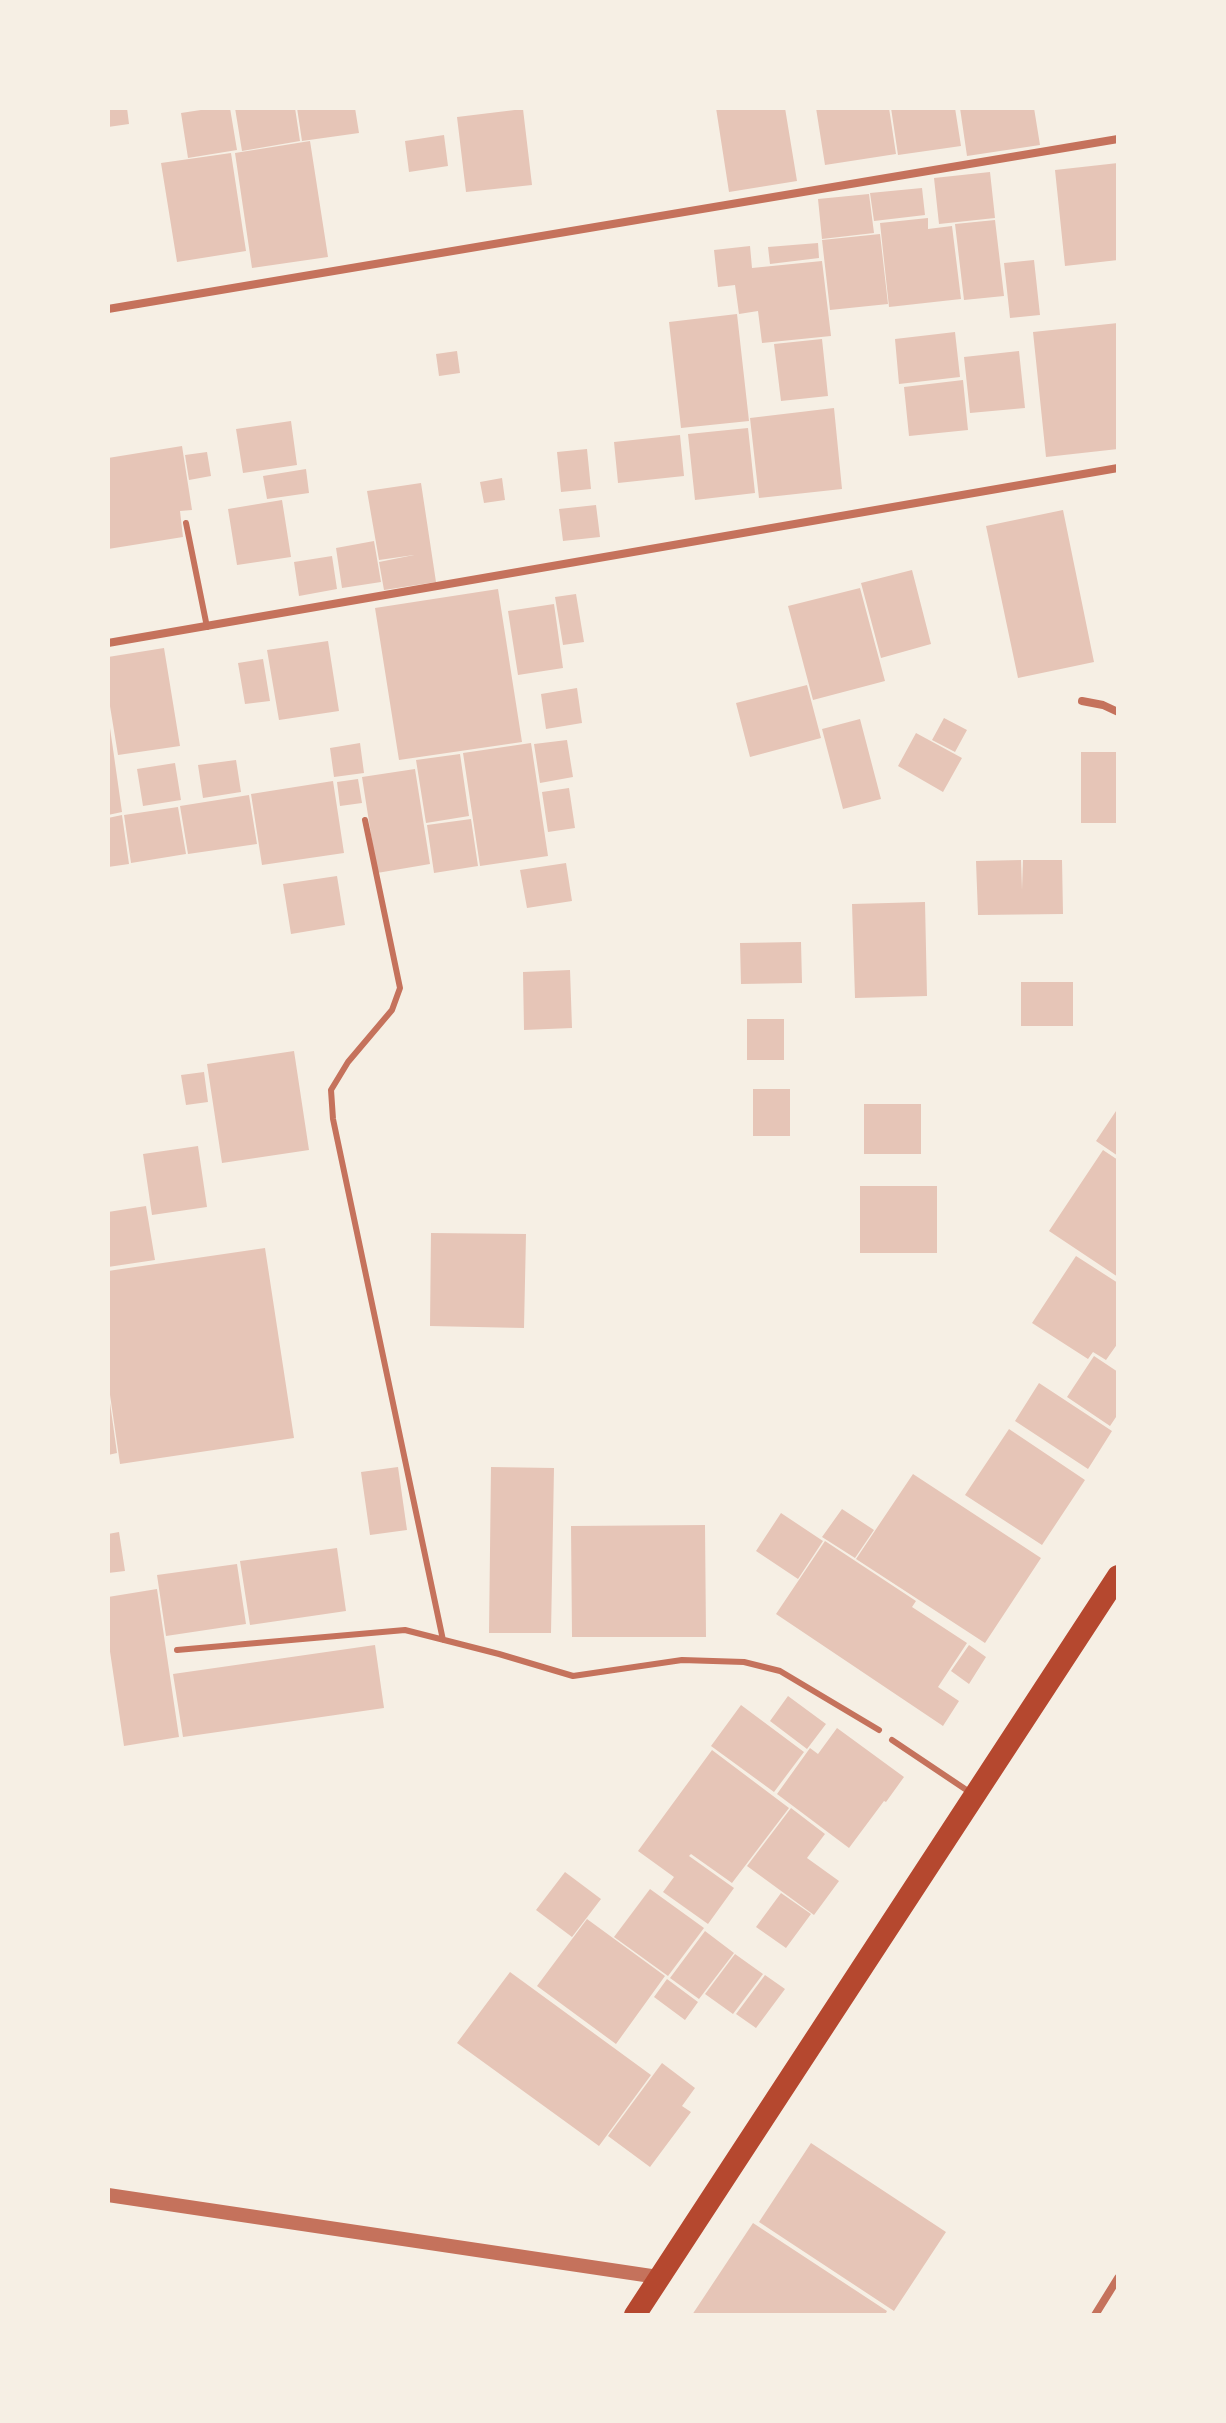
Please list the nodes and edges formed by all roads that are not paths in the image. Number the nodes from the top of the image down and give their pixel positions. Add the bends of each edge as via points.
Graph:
1 (1118, 139) edge
2 (108, 309) edge
3 (1118, 468) edge
4 (186, 523) dead end
5 (207, 627) junction
6 (108, 643) edge
7 (1082, 701) dead end
8 (1118, 712) edge
9 (365, 820) dead end
10 (1118, 1576) edge
11 (443, 1640) junction
12 (177, 1650) dead end
13 (879, 1730) dead end
14 (892, 1740) dead end
15 (974, 1795) junction
16 (108, 2195) edge
17 (658, 2277) junction
18 (1118, 2278) edge
19 (635, 2315) edge
20 (1095, 2315) edge

1 - 2 street
3 - 5 street
4 - 5 lane
5 - 6 street
7 - 8 street
9 - 11 lane via 400,988 392,1010 331,1090 333,1119
10 - 15 highway
11 - 12 lane via 405,1630
11 - 13 lane via 573,1676 682,1660 744,1662 780,1671
14 - 15 lane
15 - 17 highway
16 - 17 street
17 - 19 highway
18 - 20 street

